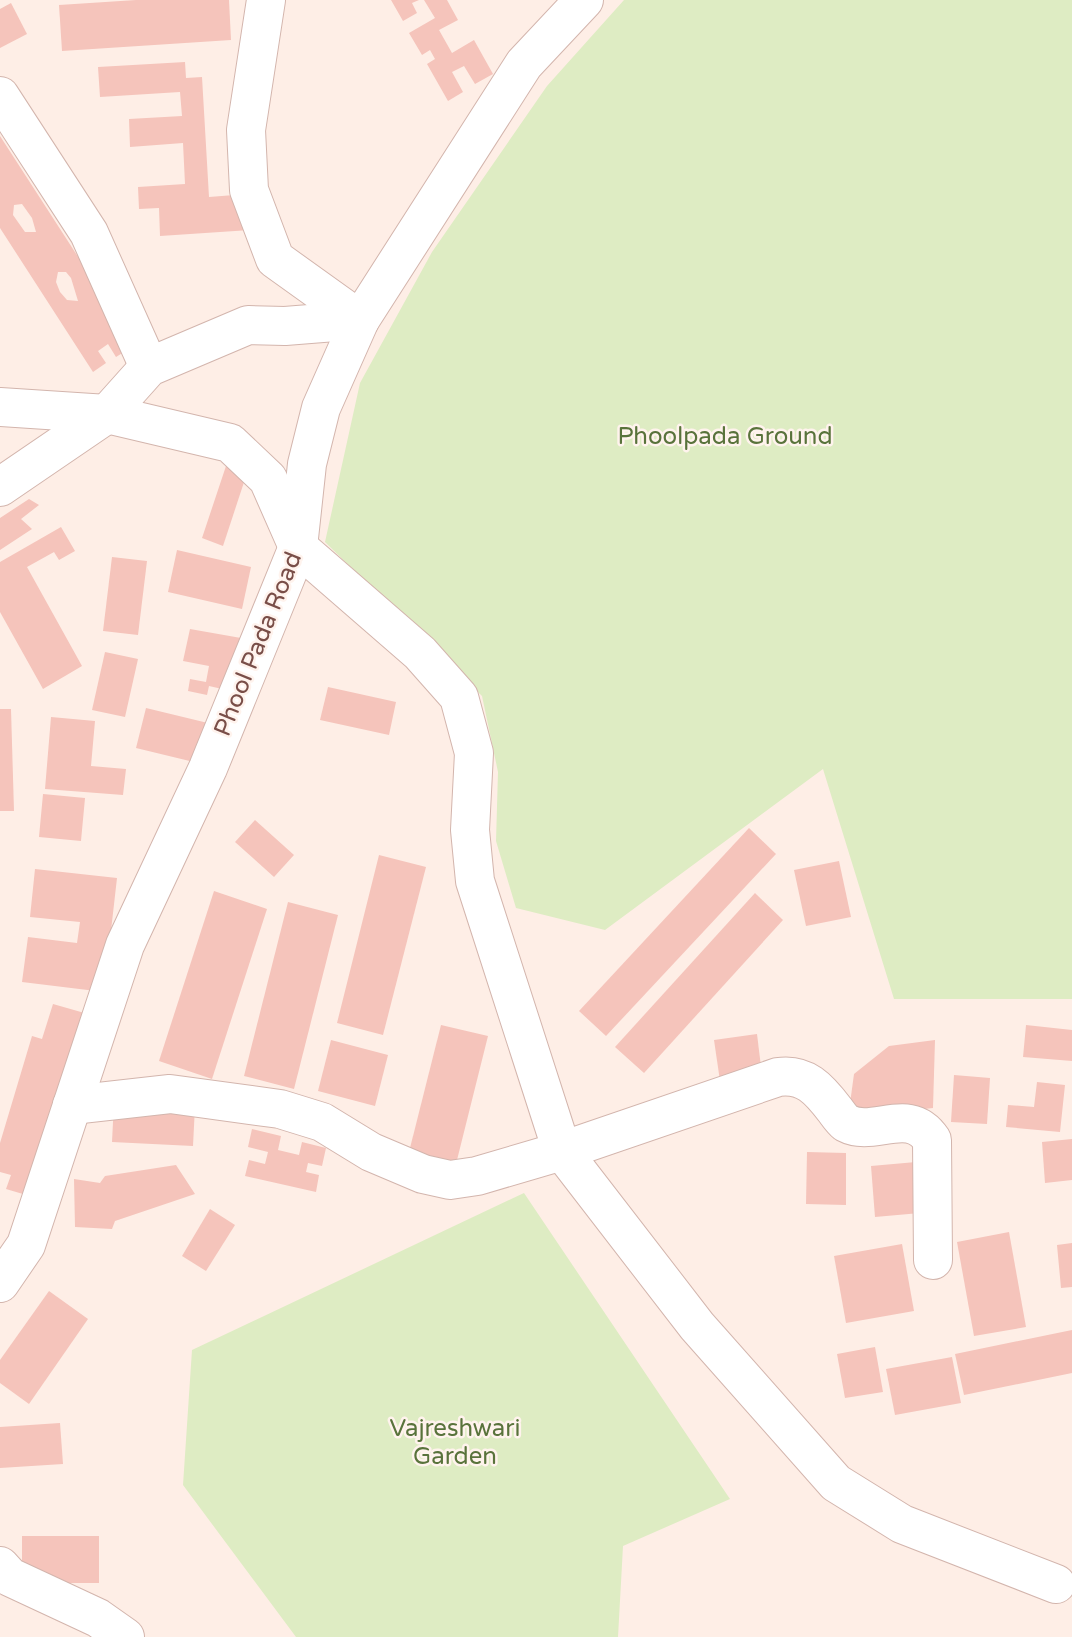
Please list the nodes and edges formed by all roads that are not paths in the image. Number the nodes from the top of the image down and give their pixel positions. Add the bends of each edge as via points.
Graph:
1 (267, 0) edge
2 (584, 0) edge
3 (0, 96) edge
4 (360, 320) junction
5 (149, 367) junction
6 (0, 407) edge
7 (107, 414) junction
8 (0, 487) edge
9 (298, 547) junction
10 (72, 1105) junction
11 (574, 1147) junction
12 (6, 1254) edge
13 (933, 1260) dead end
14 (0, 1566) edge
15 (1056, 1584) dead end
16 (125, 1637) edge

1 - 4 street via 246,130 249,190 275,259
2 - 4 street, Phool Pada Road via 524,64
3 - 5 street via 89,233
4 - 5 street via 248,325
4 - 9 street, Phool Pada Road via 321,408 307,464
5 - 7 street
6 - 7 street
7 - 8 street
7 - 9 street via 230,443 268,479
9 - 10 street, Phool Pada Road via 208,768 125,945
9 - 11 street via 420,653 459,697 474,753 470,830 475,881
10 - 11 street via 170,1094 280,1109 322,1122 371,1152 413,1170 450,1180 477,1177
10 - 12 street, Phool Pada Road via 26,1245
11 - 13 street via 792,1074 810,1081 844,1122 859,1126 907,1123 925,1128 932,1140
11 - 15 street via 697,1326 836,1483 902,1524
14 - 16 street via 10,1577 98,1618

